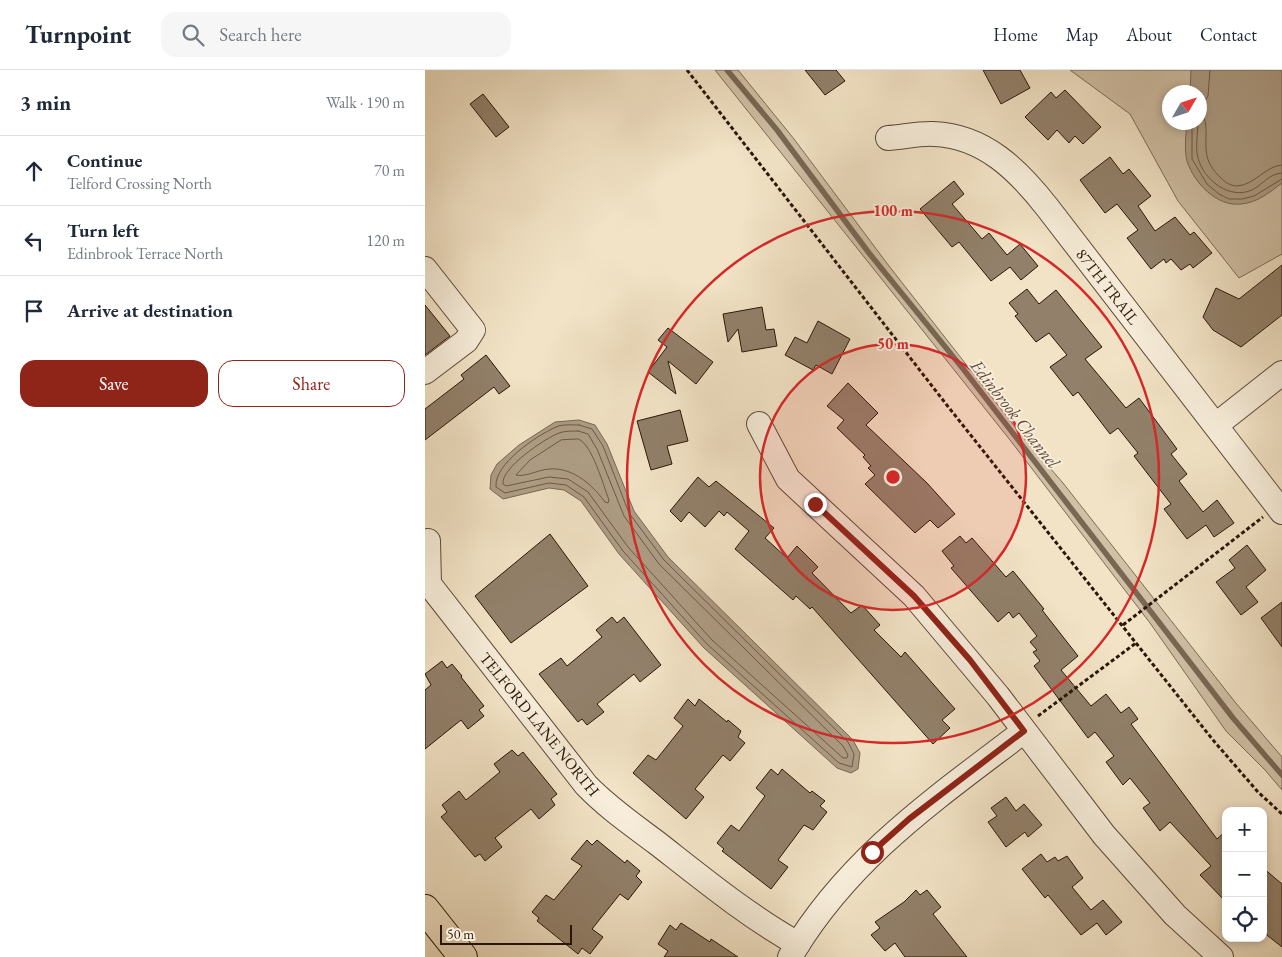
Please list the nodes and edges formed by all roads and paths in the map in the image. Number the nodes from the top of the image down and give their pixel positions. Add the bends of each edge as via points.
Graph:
1 (687, 70) edge
2 (888, 138) dead end
3 (425, 269) edge
4 (425, 372) edge
5 (1282, 373) edge
6 (759, 424) dead end
7 (1216, 425) junction
8 (1280, 509) edge
9 (428, 541) dead end
10 (1123, 625) junction
11 (1136, 643) junction
12 (1024, 731) junction
13 (1282, 814) edge
14 (425, 909) edge
15 (794, 951) edge
16 (463, 957) edge
17 (1221, 957) edge

1 - 10 path via 946,404
2 - 7 street, 87TH TRAIL via 934,133 961,138 986,148 1015,170
3 - 4 street via 473,330 466,342
5 - 7 street
6 - 12 street via 788,479 914,596 970,660
7 - 8 street, 87TH TRAIL
8 - 10 path
9 - 15 street, TELFORD LANE NORTH via 429,584 586,785 705,881 763,923
10 - 11 path
11 - 12 path via 1032,720
11 - 13 path via 1237,769
12 - 15 street via 878,846 835,892
12 - 17 street via 1129,864 1175,915
14 - 16 main road

